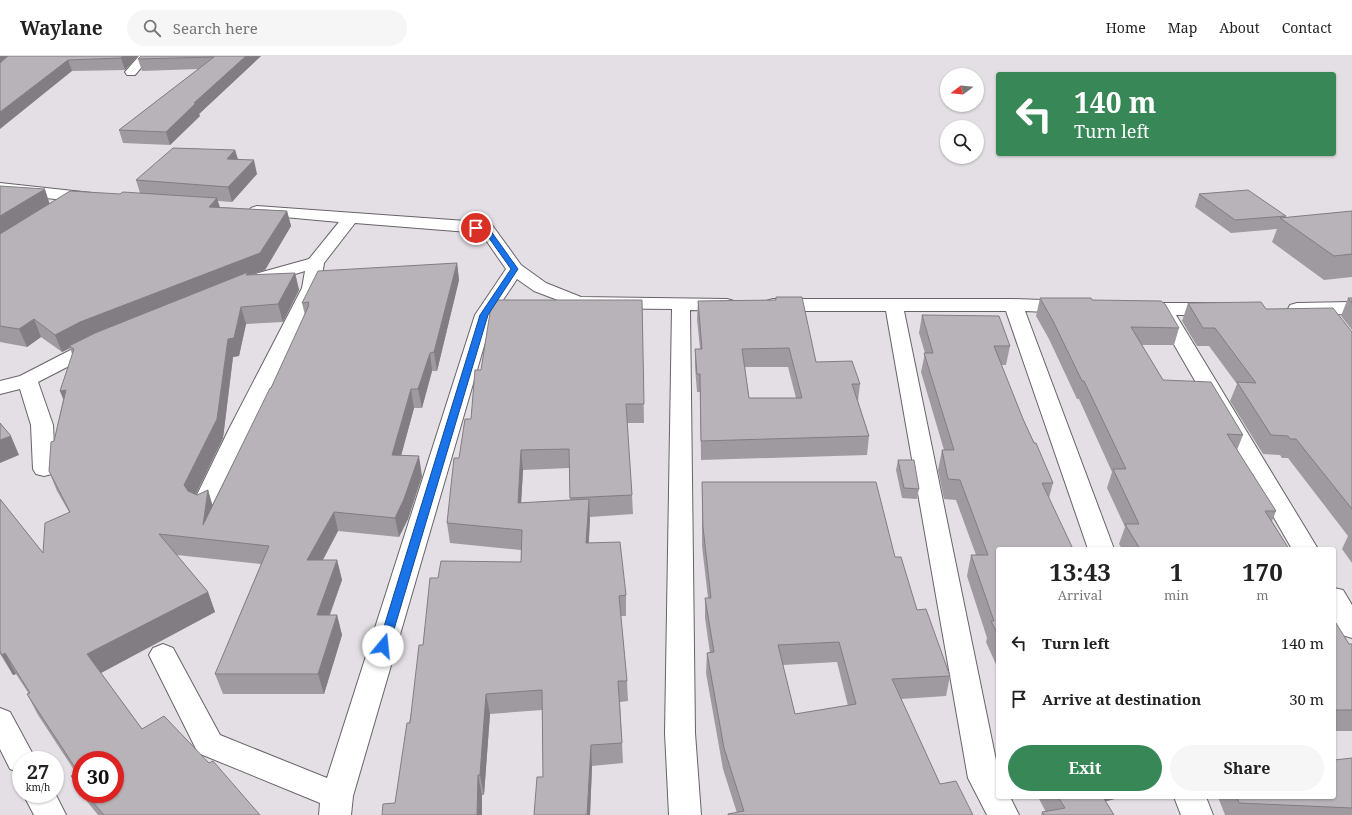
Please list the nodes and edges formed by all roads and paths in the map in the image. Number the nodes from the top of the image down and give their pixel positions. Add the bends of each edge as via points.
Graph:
1 (145, 56) edge
2 (132, 72) dead end
3 (0, 188) edge
4 (77, 197) junction
5 (108, 199) edge
6 (58, 209) edge
7 (240, 210) edge
8 (350, 218) junction
9 (315, 264) junction
10 (514, 269) junction
11 (232, 290) edge
12 (681, 305) junction
13 (894, 305) junction
14 (1012, 305) junction
15 (1084, 307) edge
16 (1124, 308) edge
17 (1325, 308) junction
18 (1352, 308) edge
19 (1233, 309) edge
20 (1279, 309) edge
21 (1164, 310) junction
22 (1339, 327) edge
23 (116, 336) edge
24 (27, 380) junction
25 (0, 388) edge
26 (44, 468) dead end
27 (204, 505) edge
28 (1100, 547) edge
29 (1304, 547) edge
30 (1336, 600) edge
31 (1352, 628) edge
32 (163, 655) dead end
33 (0, 720) edge
34 (16, 751) edge
35 (1191, 799) edge
36 (44, 803) edge
37 (336, 805) edge
38 (50, 815) edge
39 (685, 815) edge
40 (1003, 815) edge
41 (1196, 815) edge

1 - 2 street
3 - 4 street
4 - 5 street
4 - 6 street
7 - 8 street
8 - 9 street
8 - 10 street via 486,229
9 - 11 street via 261,278
9 - 27 street via 311,288
10 - 12 street via 540,287 579,302
10 - 37 street via 484,315
12 - 13 street
12 - 39 street via 680,733
13 - 14 street
13 - 40 street via 984,778
14 - 15 street
14 - 28 street
16 - 21 street
17 - 18 street
17 - 20 street
17 - 22 street
19 - 21 street
21 - 29 street
23 - 24 street
24 - 25 street
24 - 26 street via 42,425
30 - 31 street
32 - 37 street via 209,744
33 - 34 street
35 - 41 street
36 - 38 street

